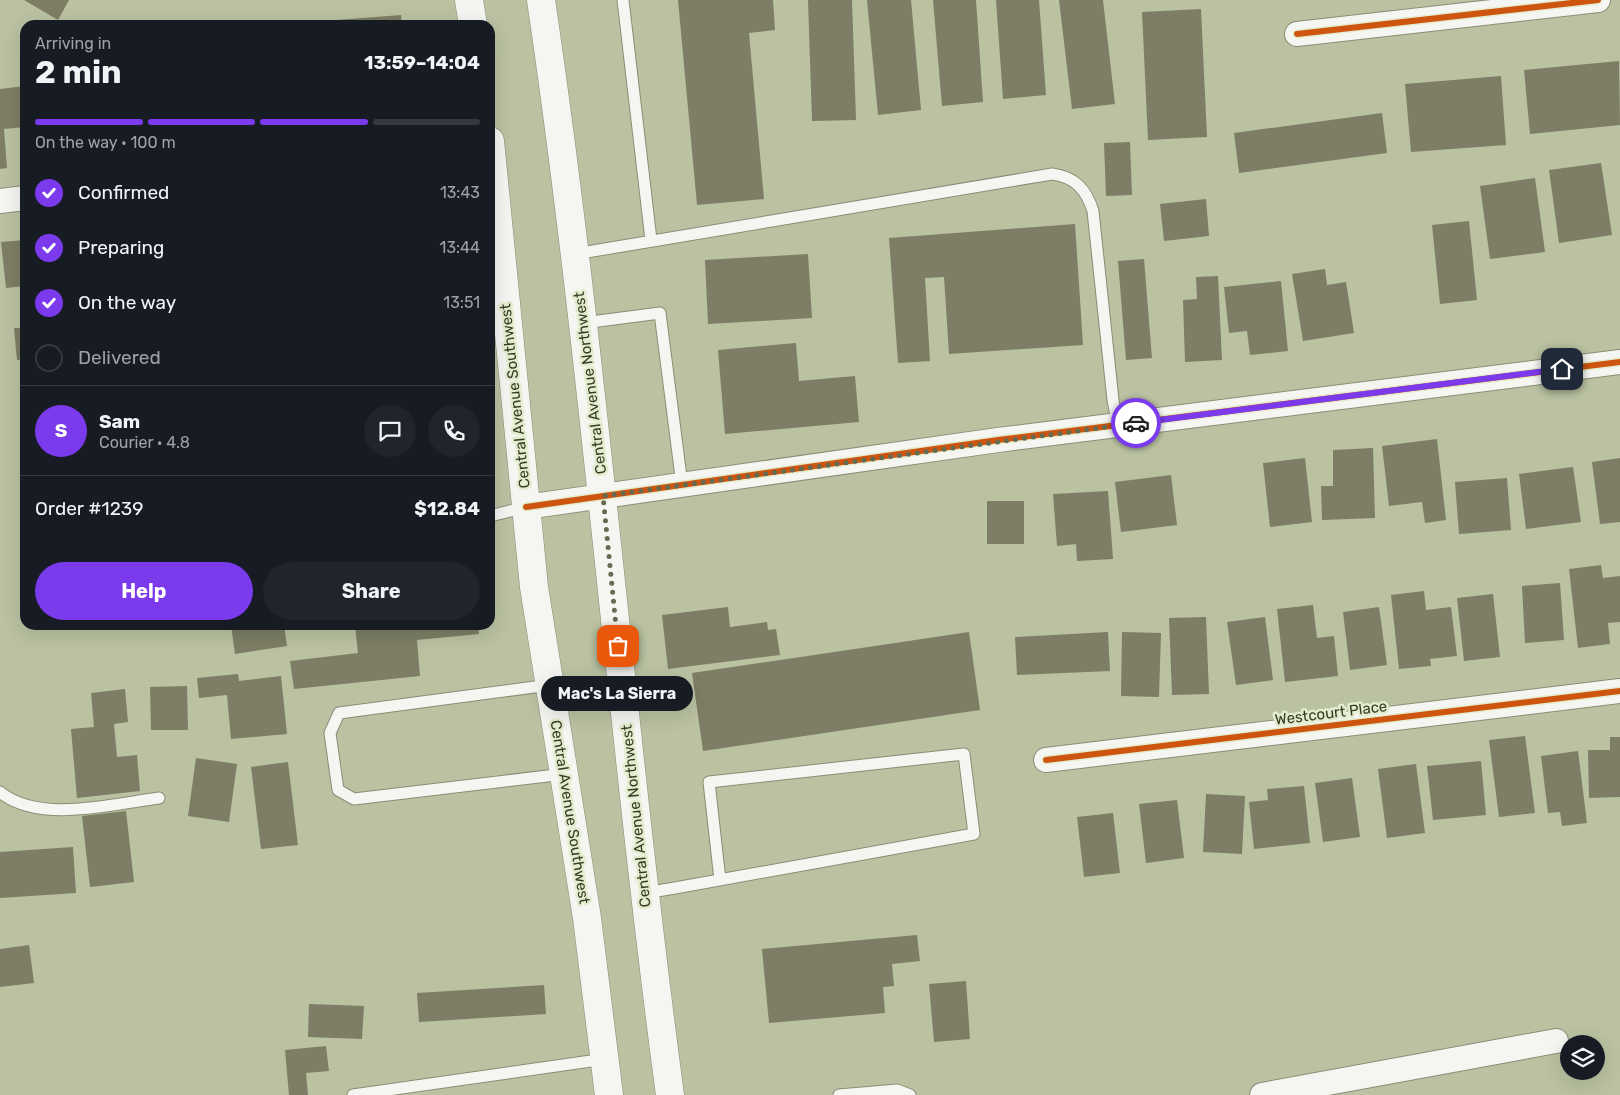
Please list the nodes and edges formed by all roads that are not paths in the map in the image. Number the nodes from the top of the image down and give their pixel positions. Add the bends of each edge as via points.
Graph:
1 (469, 0) edge
2 (541, 0) edge
3 (623, 0) edge
4 (1598, 0) edge
5 (472, 20) edge
6 (1297, 34) dead end
7 (495, 195) edge
8 (20, 199) edge
9 (0, 201) edge
10 (651, 240) junction
11 (575, 254) junction
12 (583, 323) junction
13 (1620, 362) edge
14 (1118, 426) junction
15 (682, 485) junction
16 (603, 496) junction
17 (526, 506) junction
18 (495, 515) edge
19 (550, 685) junction
20 (1620, 691) edge
21 (1046, 760) dead end
22 (564, 774) junction
23 (0, 792) edge
24 (159, 798) dead end
25 (720, 880) junction
26 (644, 893) junction
27 (1556, 1041) dead end
28 (605, 1058) junction
29 (353, 1095) edge
30 (609, 1095) edge
31 (670, 1095) edge
32 (839, 1095) edge
33 (910, 1095) edge
34 (1262, 1095) edge

1 - 5 main road
2 - 11 main road, Central Avenue Northwest
3 - 10 lane
4 - 6 street
7 - 17 main road, Central Avenue Southwest
8 - 9 street
10 - 11 lane
10 - 14 lane via 1052,174 1065,176 1080,185 1093,211
11 - 12 main road, Central Avenue Northwest
12 - 15 lane via 660,313
12 - 16 main road, Central Avenue Northwest
13 - 14 street
14 - 15 street
15 - 16 street
16 - 17 street
16 - 26 main road, Central Avenue Northwest
17 - 18 lane
17 - 19 main road, Central Avenue Southwest via 534,588
19 - 22 main road, Central Avenue Southwest
19 - 22 lane via 338,713 330,733 338,790 354,799
20 - 21 street, Westcourt Place
22 - 28 main road, Central Avenue Southwest
23 - 24 lane via 7,798 44,810
25 - 25 lane via 974,834 964,754 709,782
25 - 26 lane
26 - 31 main road, Central Avenue Northwest
27 - 34 street
28 - 29 lane
28 - 30 main road, Central Avenue Southwest
32 - 33 lane via 897,1090

